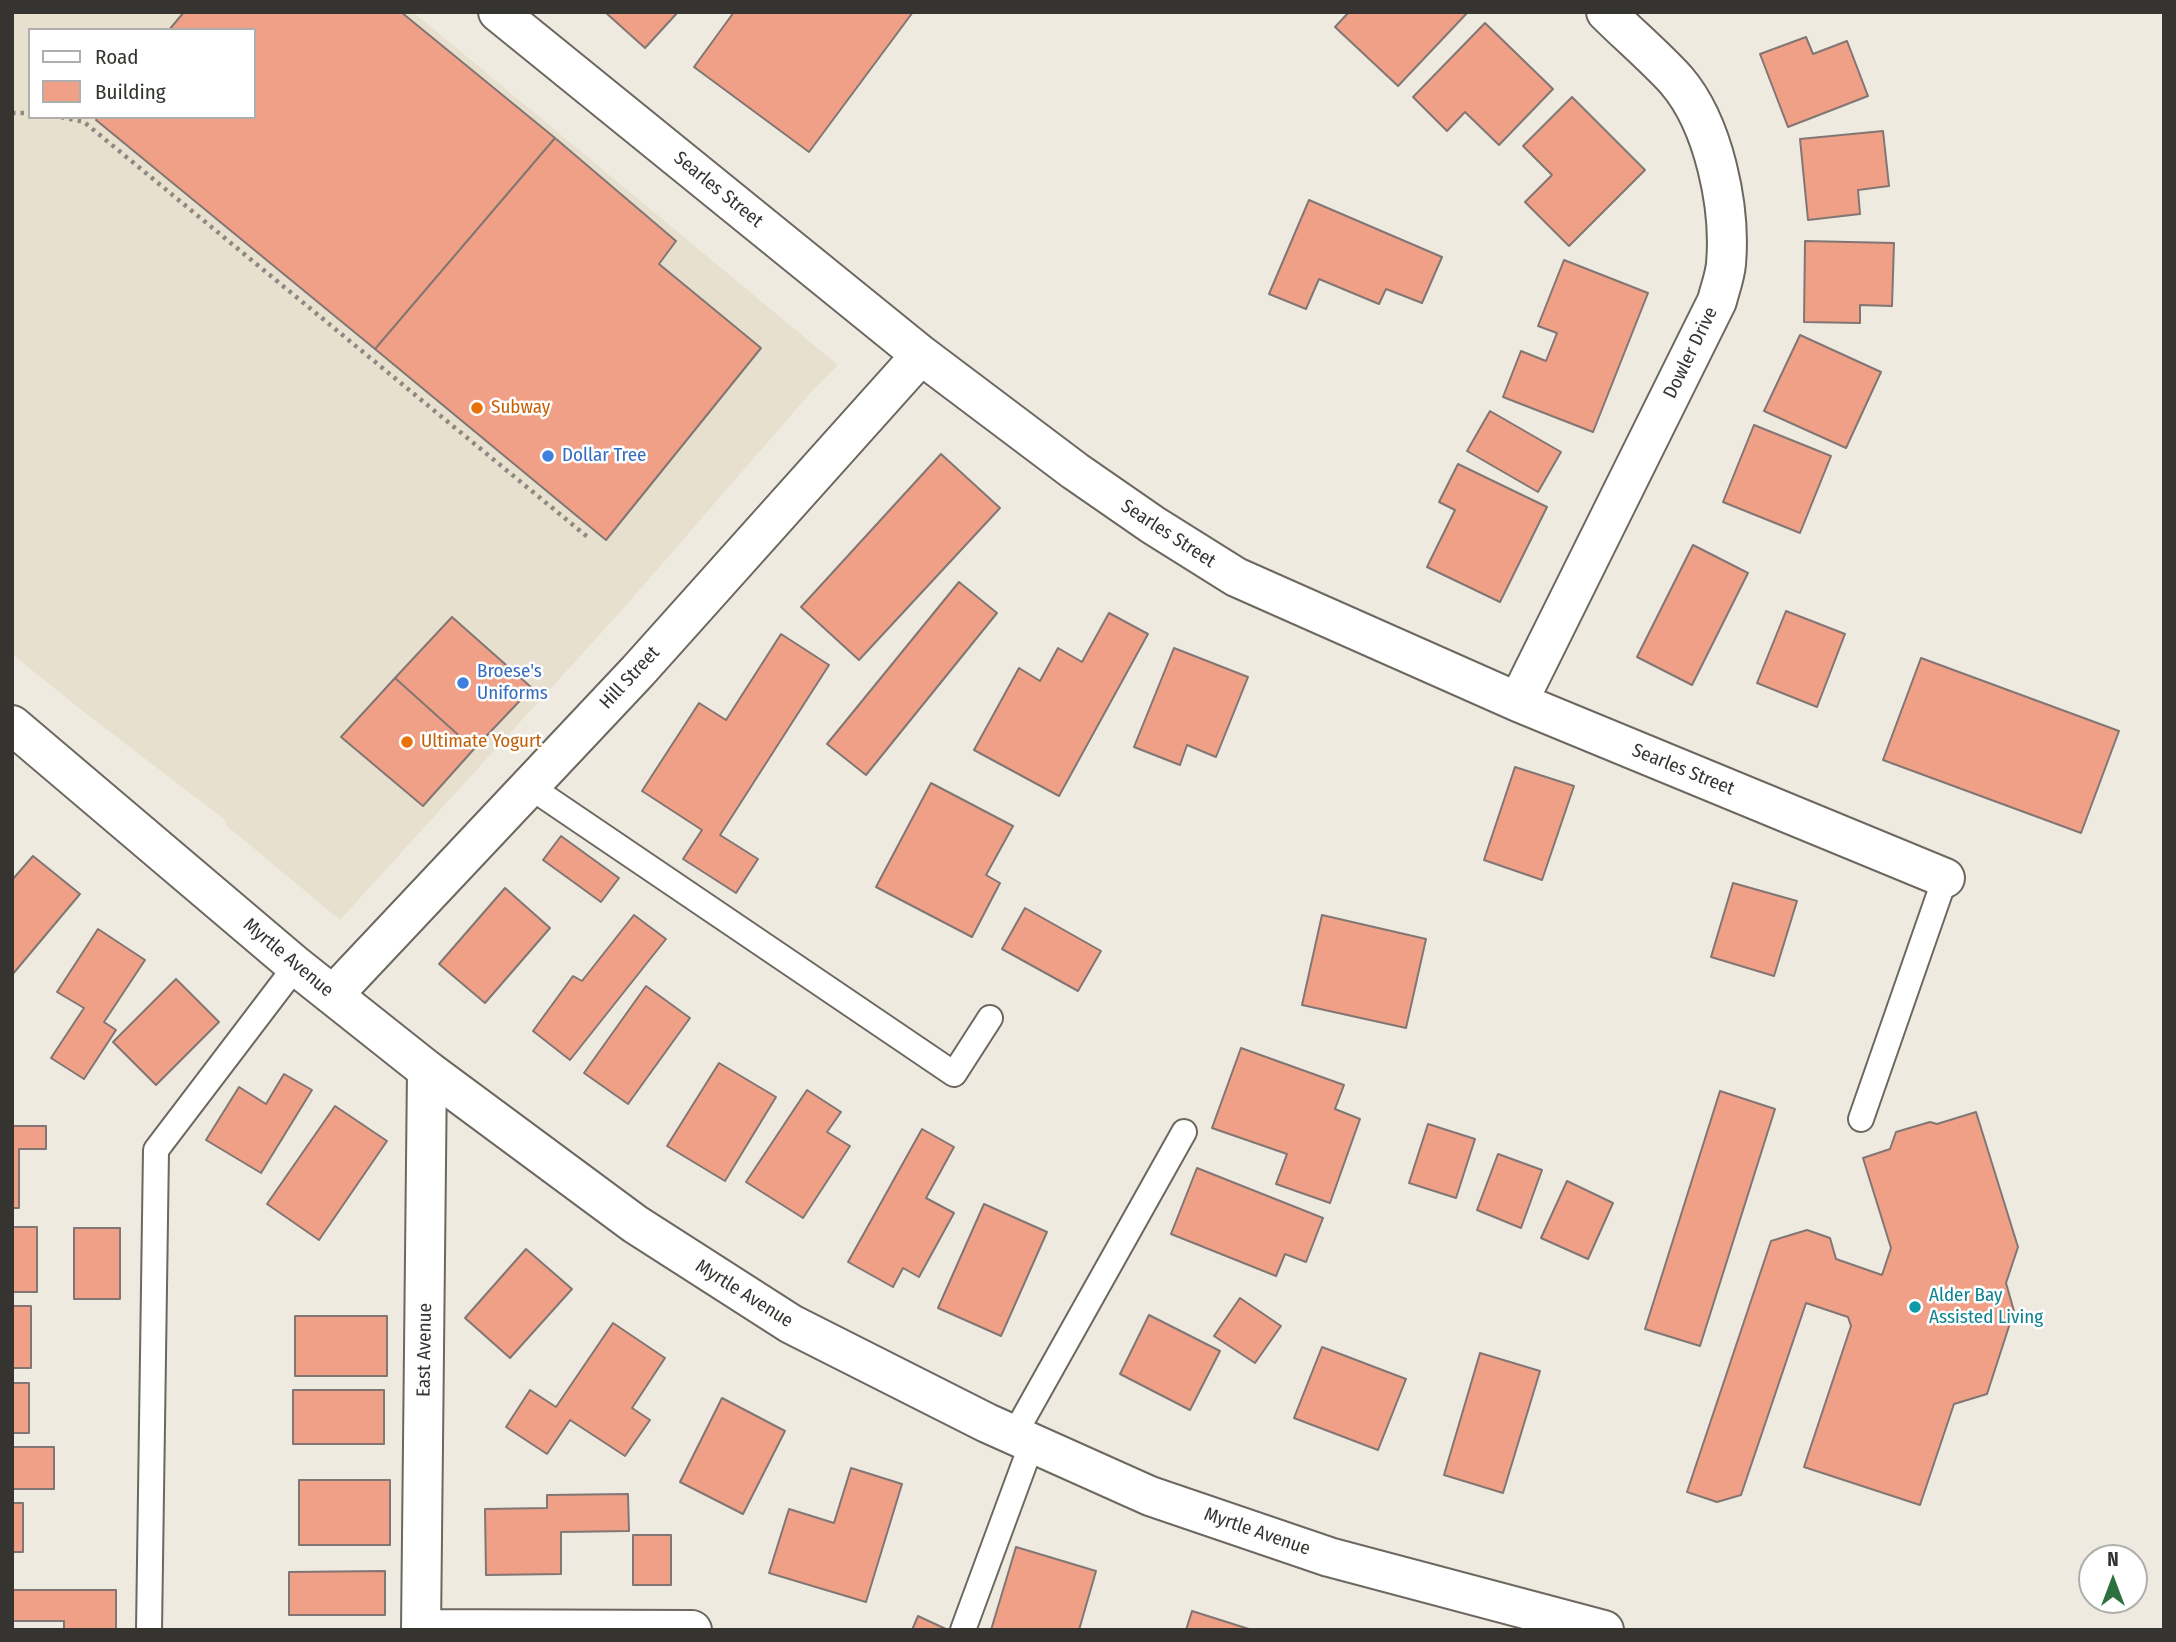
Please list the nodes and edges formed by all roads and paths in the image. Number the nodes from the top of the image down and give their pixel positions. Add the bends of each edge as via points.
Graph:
1 (498, 12) edge
2 (1606, 12) edge
3 (70, 119) edge
4 (921, 355) junction
5 (590, 539) dead end
6 (1518, 702) junction
7 (12, 725) edge
8 (529, 786) junction
9 (1945, 878) joint
10 (296, 966) junction
11 (333, 995) junction
12 (990, 1018) dead end
13 (427, 1070) junction
14 (1861, 1119) dead end
15 (1184, 1132) dead end
16 (1023, 1439) junction
17 (421, 1629) edge
18 (149, 1630) edge
19 (692, 1630) edge
20 (963, 1630) edge
21 (1604, 1630) edge

1 - 4 street, Searles Street
2 - 6 street, Dowler Drive via 1677,82 1705,126 1720,180 1726,267 1717,301
3 - 5 path via 84,122
4 - 6 street, Searles Street via 1075,471 1236,577
4 - 8 street, Hill Street
6 - 9 street, Searles Street
7 - 10 street, Myrtle Avenue
8 - 11 street, Hill Street
8 - 12 lane via 954,1074
9 - 14 lane
10 - 11 street, Myrtle Avenue
10 - 18 lane via 156,1150
11 - 13 street, Myrtle Avenue
13 - 16 street, Myrtle Avenue via 635,1224 790,1324
13 - 17 street, East Avenue
15 - 16 lane
16 - 20 lane
16 - 21 street, Myrtle Avenue via 1150,1496 1329,1557
17 - 19 street

